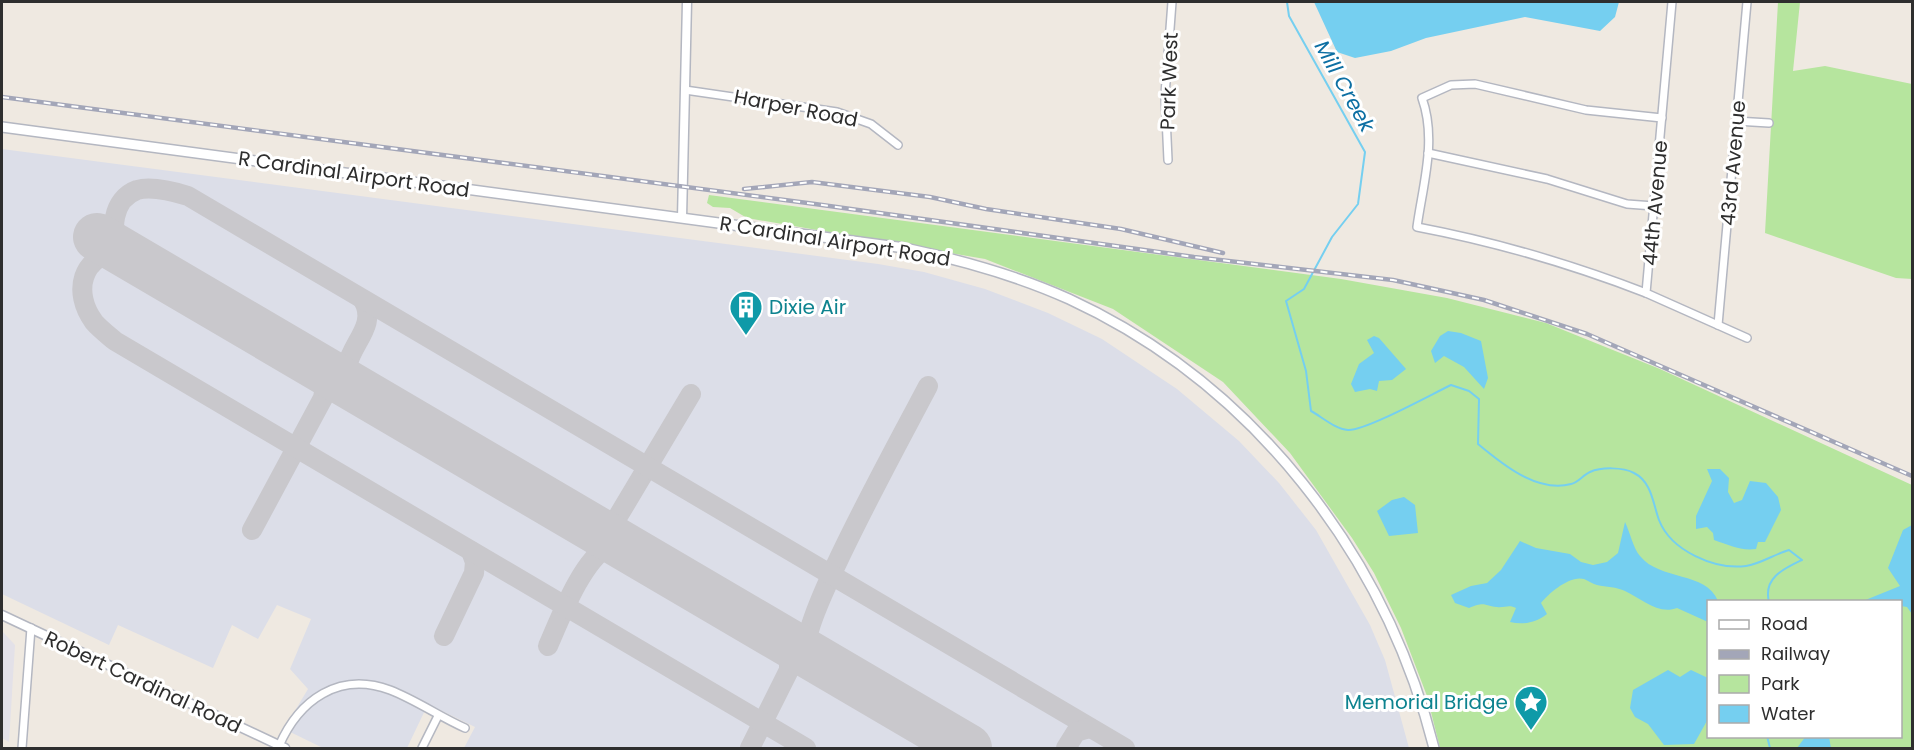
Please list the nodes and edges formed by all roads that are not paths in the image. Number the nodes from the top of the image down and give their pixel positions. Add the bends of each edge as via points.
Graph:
1 (687, 2) edge
2 (1172, 2) edge
3 (1672, 2) edge
4 (1747, 2) edge
5 (686, 90) junction
6 (1662, 118) junction
7 (1736, 121) junction
8 (1769, 123) dead end
9 (2, 127) edge
10 (898, 145) dead end
11 (1428, 153) junction
12 (1168, 160) dead end
13 (1654, 206) junction
14 (682, 218) junction
15 (1646, 293) junction
16 (1718, 325) junction
17 (1747, 338) dead end
18 (2, 615) edge
19 (31, 628) junction
20 (438, 716) junction
21 (465, 728) dead end
22 (282, 747) edge
23 (22, 748) edge
24 (422, 748) edge
25 (1434, 748) edge

1 - 5 street
2 - 12 street, Park West via 1165,95
3 - 6 street, 44th Avenue
4 - 7 street, 43rd Avenue
5 - 10 street, Harper Road via 837,112 871,124
5 - 14 street
6 - 11 street via 1586,110 1462,83 1422,98 1430,126
6 - 13 street, 44th Avenue
7 - 8 street
7 - 16 street, 43rd Avenue
9 - 14 main road, R Cardinal Airport Road
11 - 13 street via 1547,179 1627,204
11 - 15 street via 1417,227 1515,248
13 - 15 street, 44th Avenue
14 - 25 main road, R Cardinal Airport Road via 905,248 989,269 1070,300 1182,366 1279,454 1356,558 1397,635
15 - 16 street, 44th Avenue
16 - 17 street, 44th Avenue
18 - 19 street, Robert Cardinal Road
19 - 22 street, Robert Cardinal Road
19 - 23 street
20 - 21 street
20 - 22 street via 389,690 346,685 305,705 289,724
20 - 24 street

